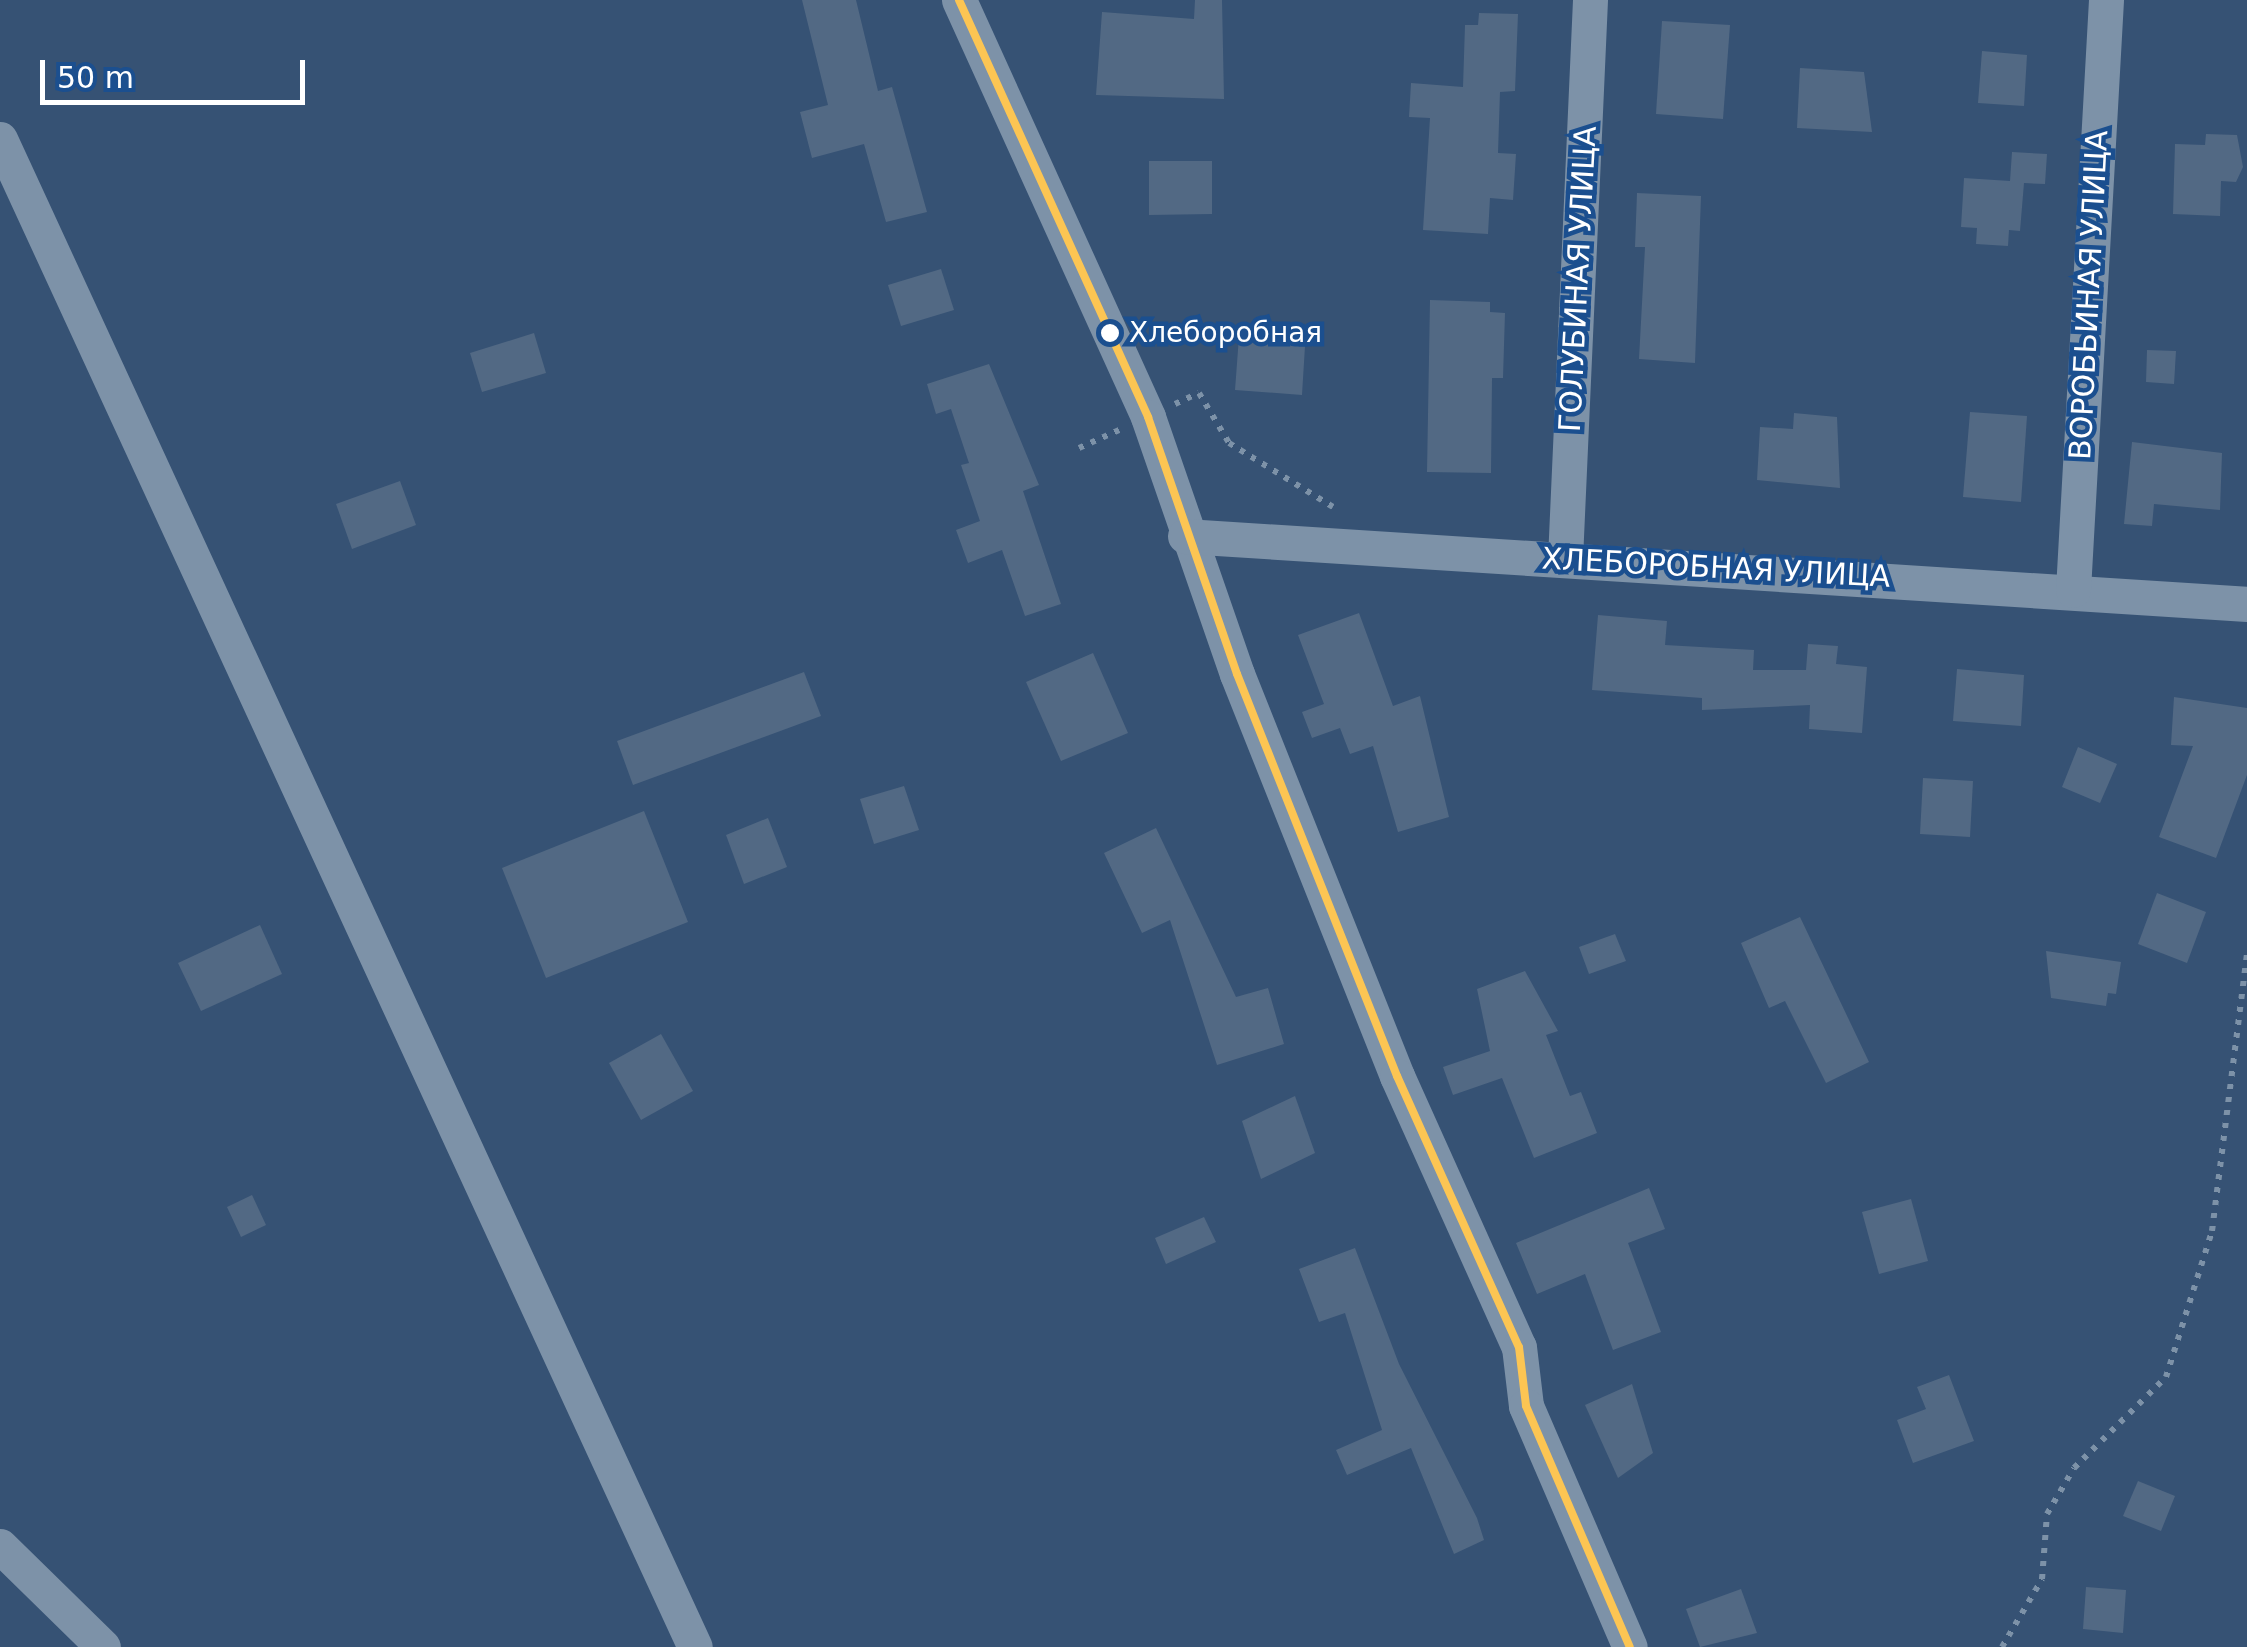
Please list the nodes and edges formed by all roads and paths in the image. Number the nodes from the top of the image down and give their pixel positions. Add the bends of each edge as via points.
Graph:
1 (959, 0) edge
2 (1590, 0) edge
3 (2106, 0) edge
4 (0, 139) edge
5 (1148, 416) junction
6 (1080, 448) dead end
7 (1347, 508) dead end
8 (1186, 536) junction
9 (1565, 559) junction
10 (2072, 590) junction
11 (2247, 604) edge
12 (2247, 952) edge
13 (0, 1546) edge
14 (102, 1647) edge
15 (696, 1647) edge
16 (1630, 1647) edge
17 (2002, 1647) edge

1 - 5 street
2 - 9 street, ГОЛУБИНАЯ УЛИЦА
3 - 10 street, ВОРОБЬИНАЯ УЛИЦА
4 - 15 street
5 - 6 path
5 - 7 path via 1199,393 1229,442 1328,507
5 - 8 street
8 - 9 street, ХЛЕБОРОБНАЯ УЛИЦА
8 - 16 street via 1398,1076 1519,1348 1526,1406
9 - 10 street, ХЛЕБОРОБНАЯ УЛИЦА
10 - 11 street, ХЛЕБОРОБНАЯ УЛИЦА
12 - 17 path via 2212,1231 2166,1377 2074,1468 2047,1514 2042,1579
13 - 14 street

